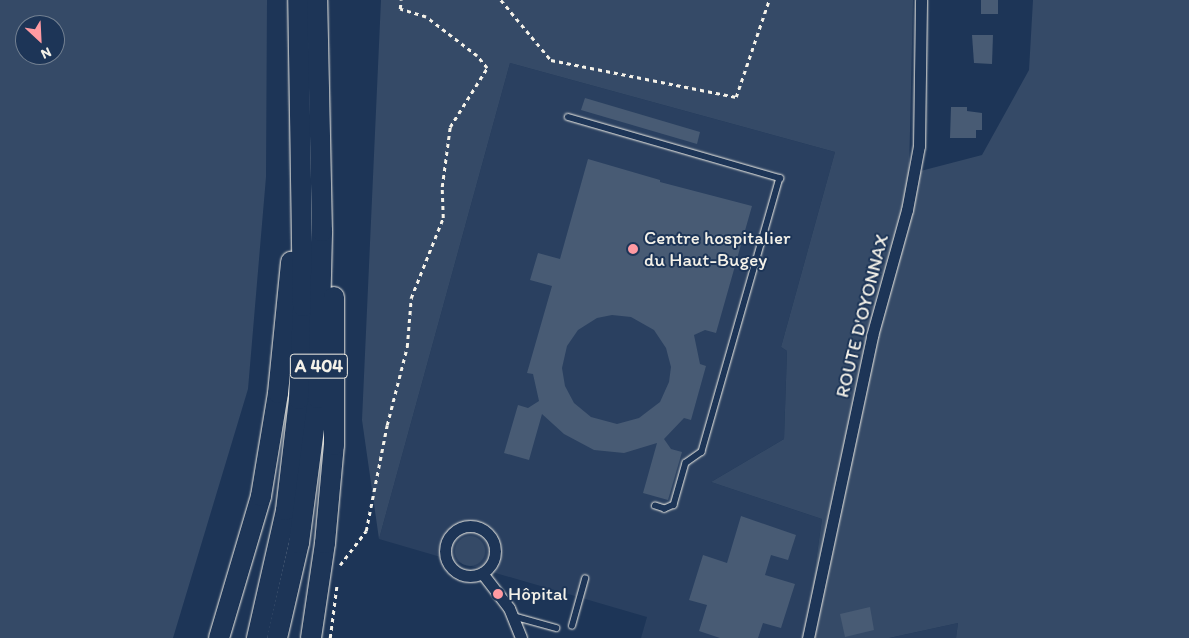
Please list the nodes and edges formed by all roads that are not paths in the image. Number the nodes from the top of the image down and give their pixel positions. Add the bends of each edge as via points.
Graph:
1 (298, 0) edge
2 (317, 0) edge
3 (922, 0) edge
4 (319, 90) junction
5 (568, 117) dead end
6 (301, 146) junction
7 (655, 506) dead end
8 (482, 573) junction
9 (585, 579) dead end
10 (512, 616) junction
11 (572, 626) dead end
12 (556, 628) dead end
13 (219, 638) edge
14 (257, 638) edge
15 (277, 638) edge
16 (311, 638) edge
17 (521, 638) edge
18 (808, 638) edge

1 - 6 highway, A 404
2 - 4 highway, A 404
3 - 18 street, ROUTE D'OYONNAX via 919,146 907,210 872,336
4 - 15 highway, A 404 via 322,231 318,398 299,543
4 - 16 highway via 332,270 336,394 330,498
5 - 7 lane via 780,178 702,452 686,463 674,505 664,509
6 - 13 highway via 284,341 270,448 248,547
6 - 14 highway, A 404 via 303,306 298,399 286,510
8 - 8 street via 494,556 493,542 476,527 458,529 446,546 447,562 458,573 474,576
8 - 10 street
9 - 11 lane
10 - 12 lane
10 - 17 street

